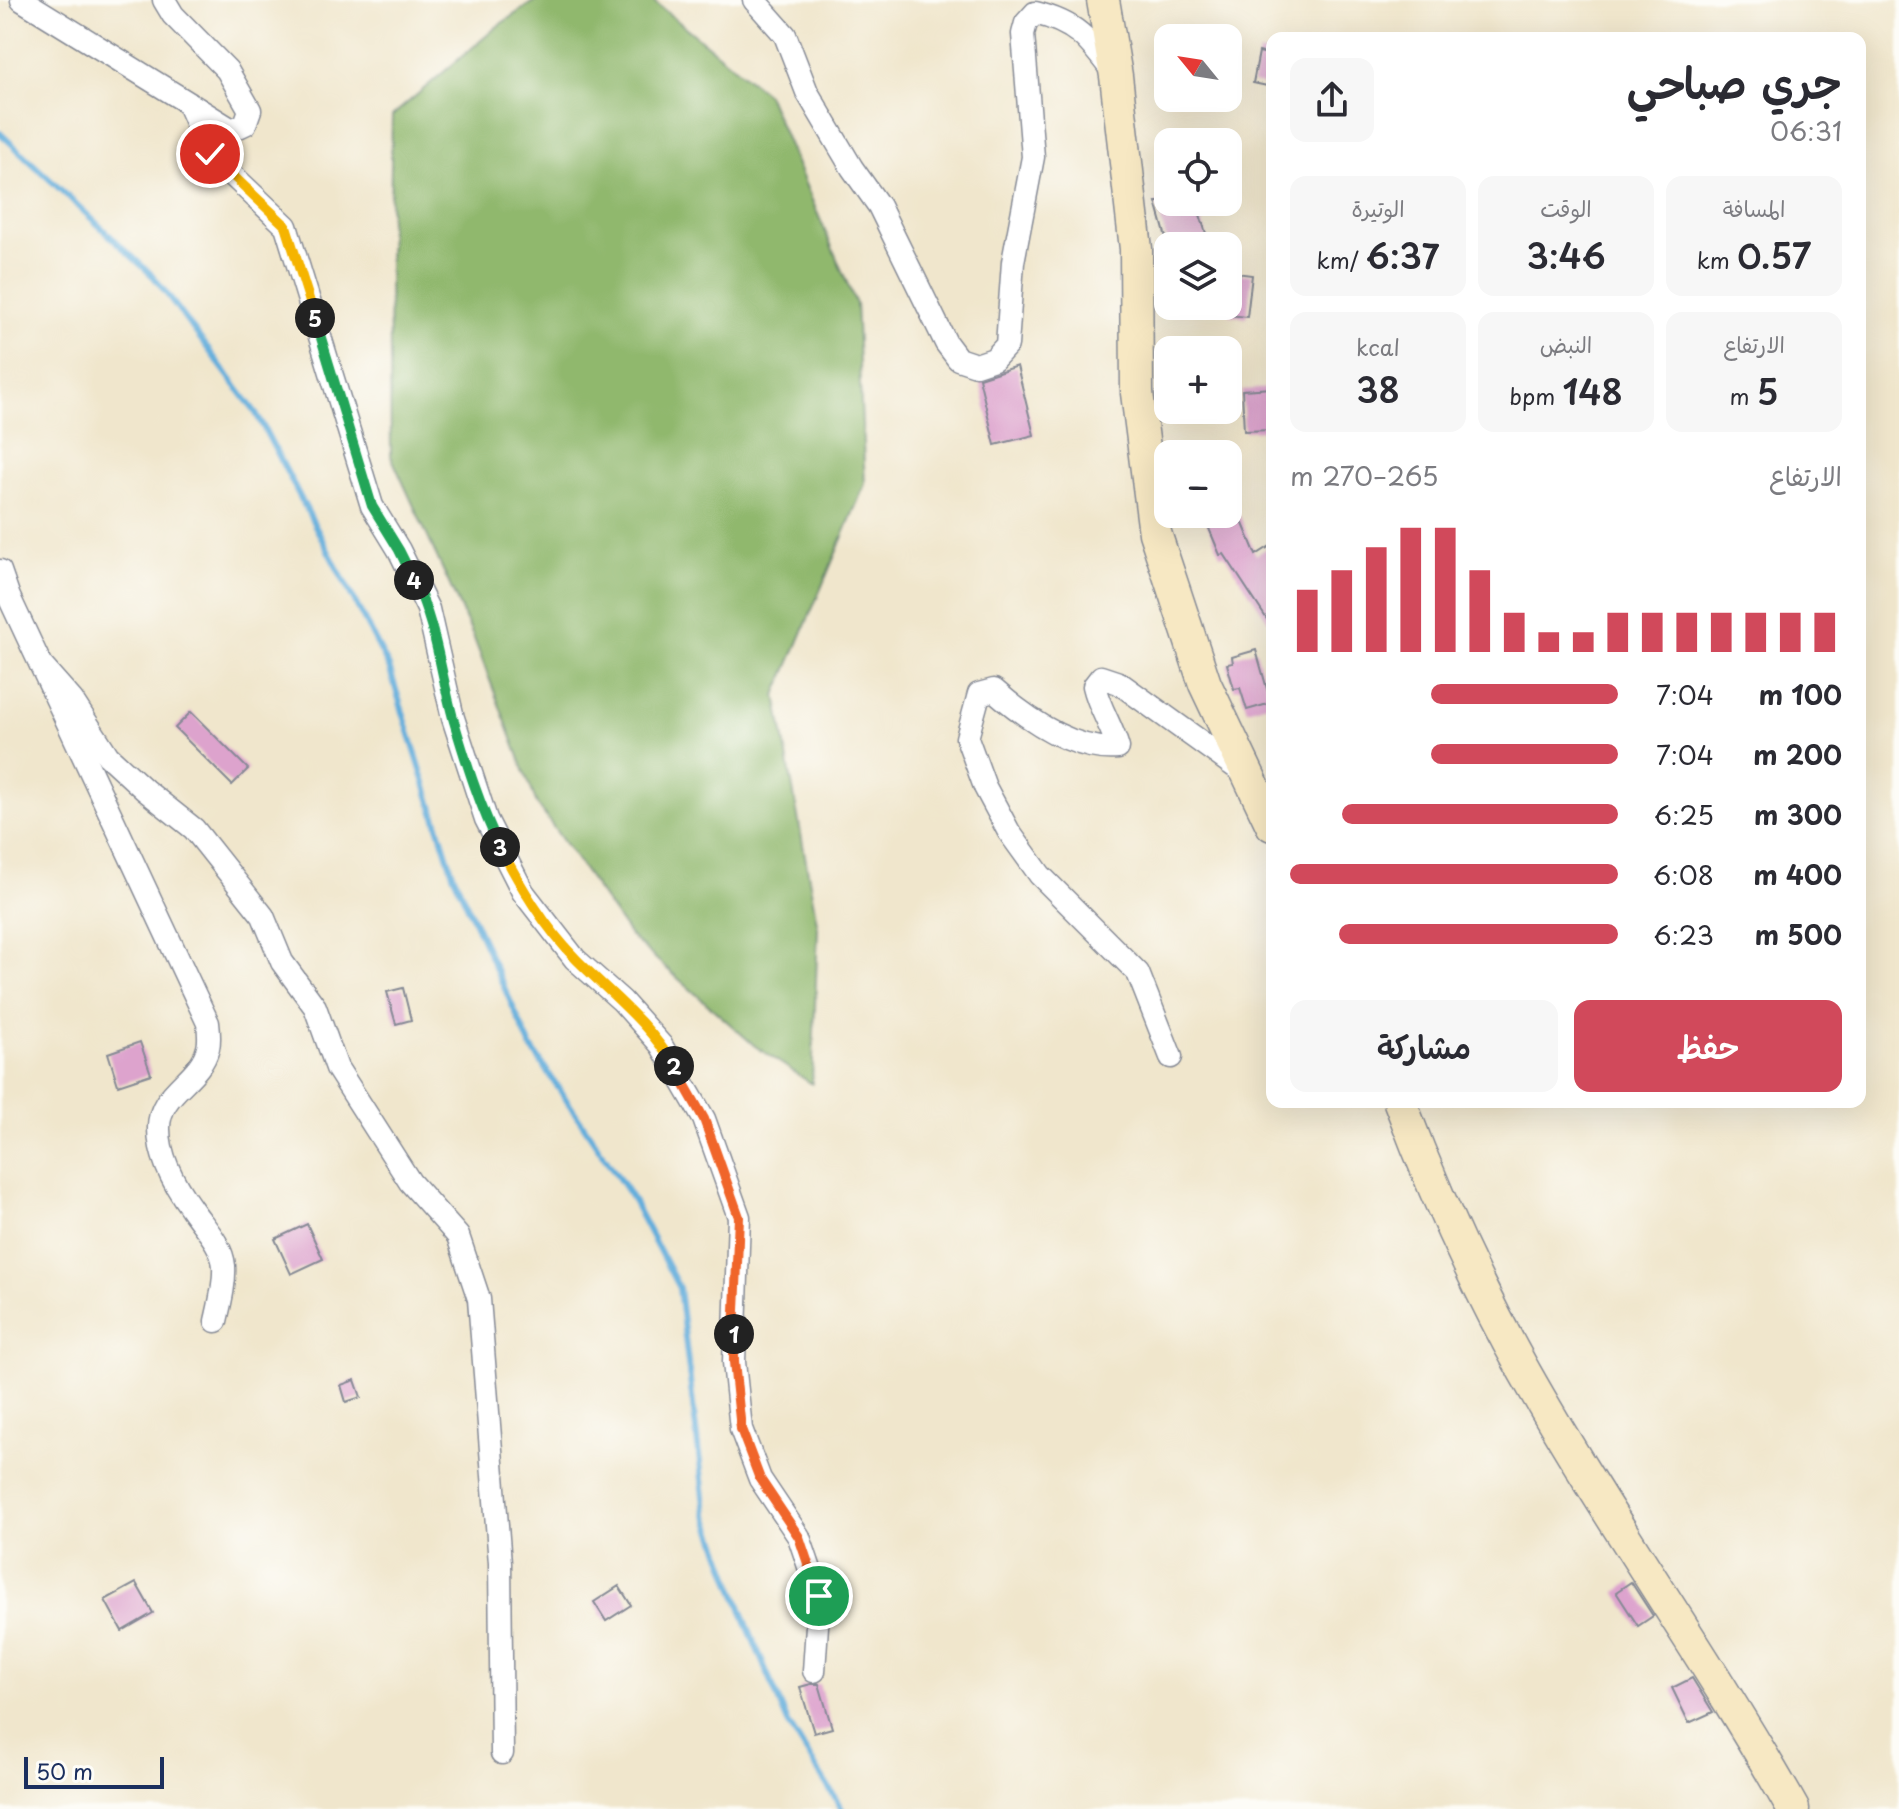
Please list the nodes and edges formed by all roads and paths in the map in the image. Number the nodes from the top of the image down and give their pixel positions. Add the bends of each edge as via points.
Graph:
1 (22, 0) edge
2 (164, 0) edge
3 (754, 0) edge
4 (1103, 0) edge
5 (1116, 76) junction
6 (188, 104) junction
7 (0, 571) edge
8 (41, 665) junction
9 (1249, 776) junction
10 (1266, 812) edge
11 (1171, 1057) dead end
12 (1402, 1108) edge
13 (216, 1321) dead end
14 (814, 1671) dead end
15 (502, 1753) dead end
16 (1793, 1809) edge

1 - 6 street
2 - 6 street via 227,70 250,110 245,124 232,130
3 - 5 street via 785,35 807,92 879,206 946,343 958,359 976,365 994,359 1007,345 1013,262 1033,157 1026,23 1035,13 1085,35
4 - 5 street
5 - 9 street via 1136,249 1137,393 1155,533 1205,684
6 - 14 street via 210,154 286,226 372,506 428,609 453,718 498,843 523,892 575,959 661,1045 704,1119 739,1217 734,1362 741,1429 760,1479 799,1537 819,1596
7 - 8 street
8 - 13 street via 208,1023 204,1059 166,1101 158,1128 175,1181 224,1265
8 - 15 street via 72,700 108,756 194,829 263,916 282,962 315,1007 337,1068 410,1182 458,1236 479,1299 500,1563
9 - 10 street
9 - 11 street via 1119,683 1101,677 1094,686 1099,707 1118,748 1079,743 1055,733 994,690 979,694 967,738 985,787 1040,875 1138,973
12 - 16 street via 1465,1258 1524,1370

